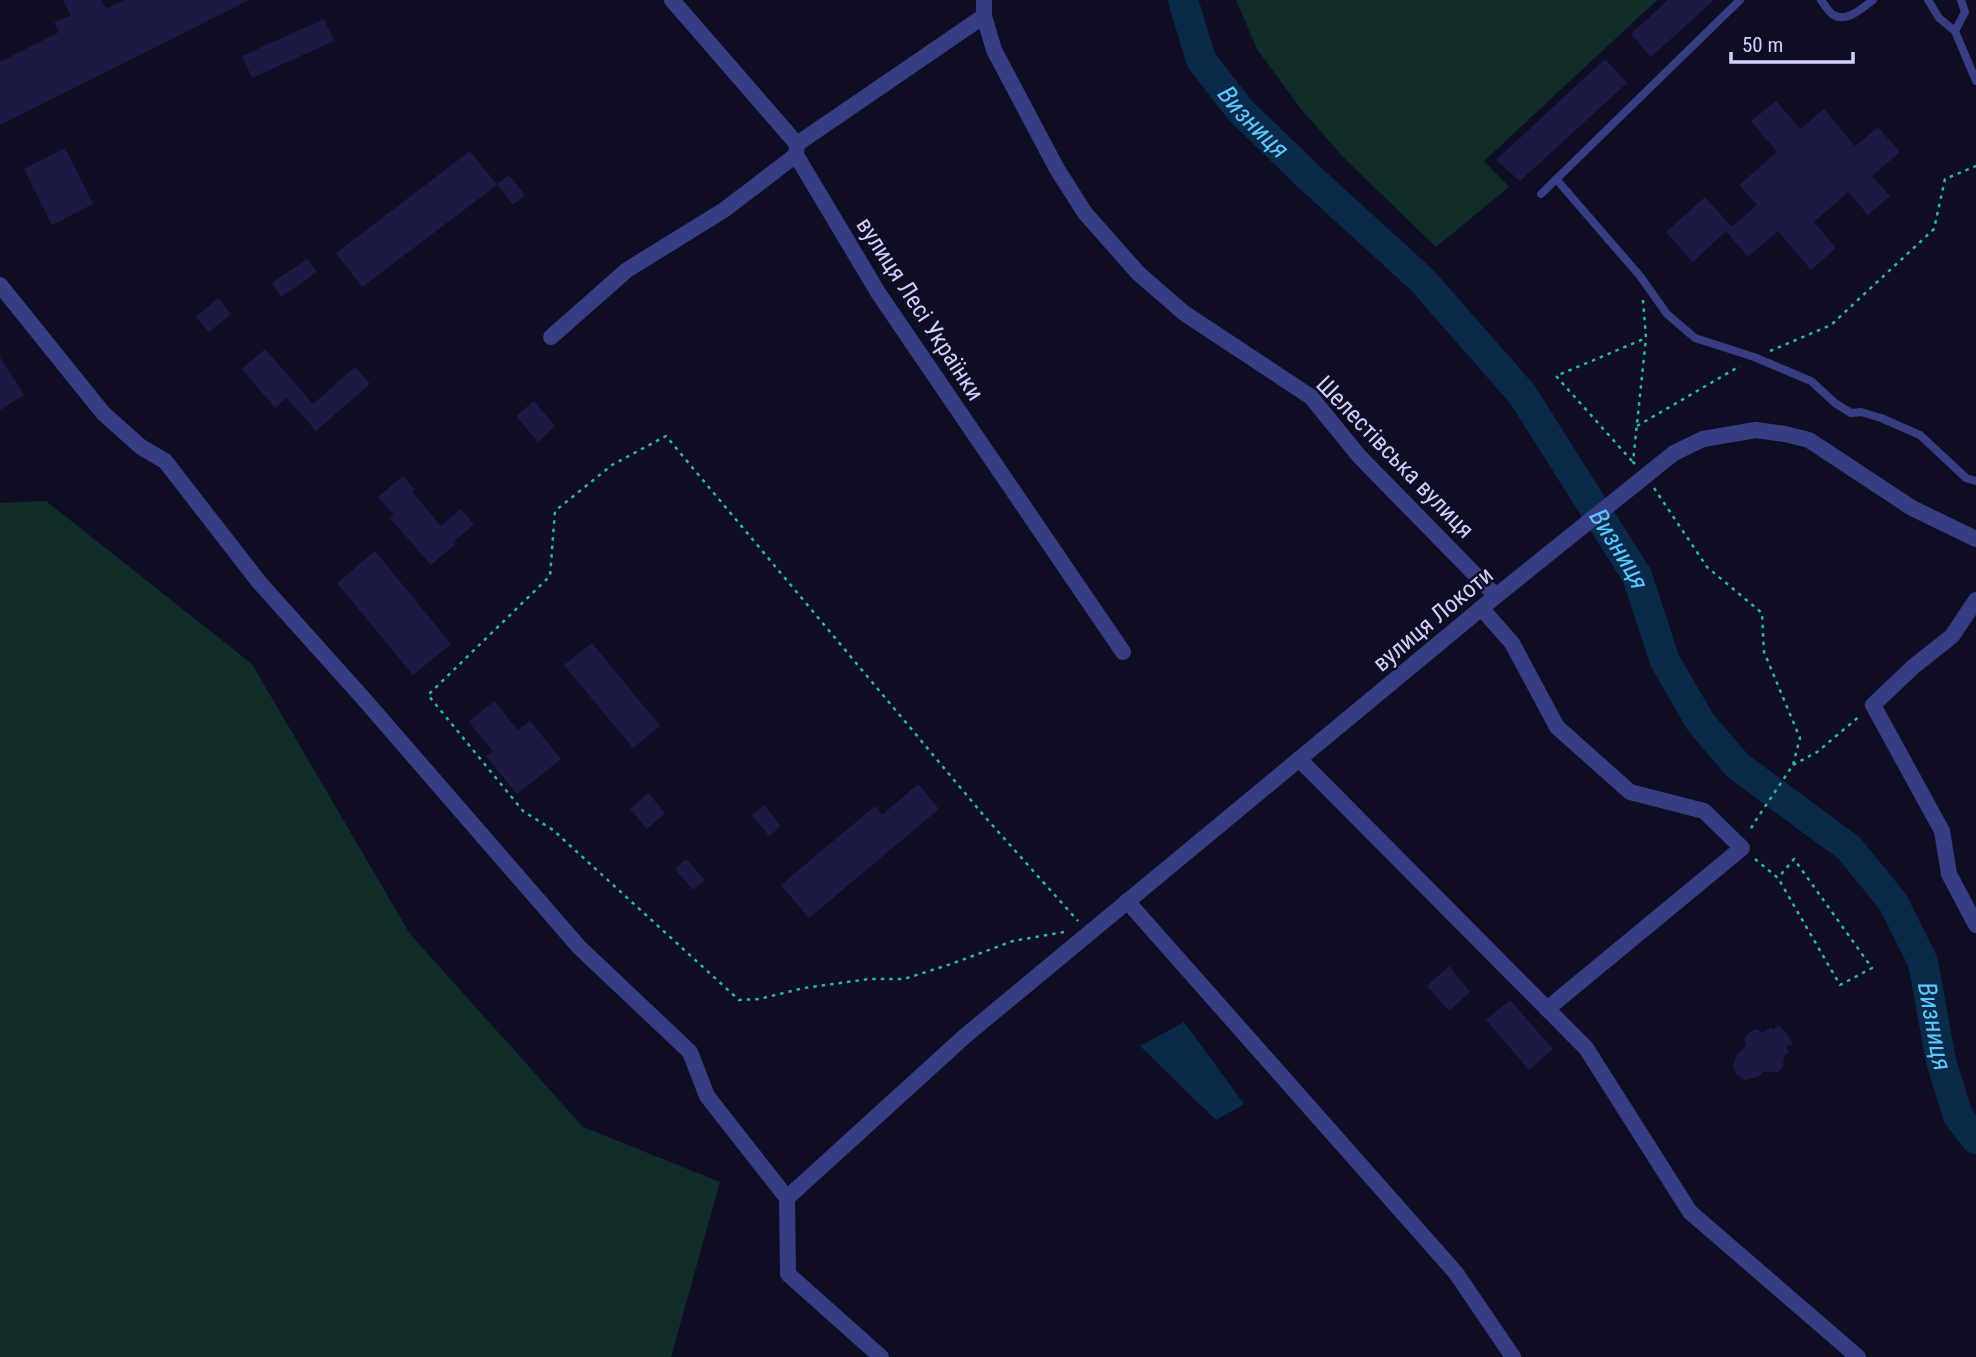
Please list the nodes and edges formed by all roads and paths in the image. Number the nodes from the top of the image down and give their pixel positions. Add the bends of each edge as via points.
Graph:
1 (672, 0) edge
2 (1740, 0) edge
3 (1821, 0) edge
4 (1873, 0) edge
5 (1928, 0) edge
6 (1961, 0) edge
7 (984, 8) edge
8 (1955, 31) junction
9 (1976, 81) edge
10 (796, 149) junction
11 (1976, 166) edge
12 (1556, 179) junction
13 (1541, 194) dead end
14 (1640, 276) junction
15 (0, 285) edge
16 (551, 337) dead end
17 (1646, 338) junction
18 (1755, 357) junction
19 (1637, 426) junction
20 (1633, 462) junction
21 (1641, 479) junction
22 (1976, 481) edge
23 (1976, 539) edge
24 (1496, 596) junction
25 (1976, 600) edge
26 (1481, 608) junction
27 (1123, 652) dead end
28 (1874, 705) junction
29 (1299, 759) junction
30 (1793, 765) junction
31 (1754, 822) dead end
32 (1778, 878) joint
33 (1128, 901) junction
34 (1976, 925) edge
35 (1086, 931) junction
36 (1547, 1009) junction
37 (787, 1198) junction
38 (881, 1357) edge
39 (1513, 1357) edge
40 (1858, 1357) edge

1 - 10 street, вулиця Лесі Українки
2 - 12 lane
3 - 4 lane via 1842,18
5 - 8 lane via 1939,18
6 - 8 lane via 1965,12
7 - 10 street
7 - 24 street, Шелестівська вулиця via 994,50 1085,213 1138,273 1184,313 1311,397 1359,456
8 - 9 lane
10 - 16 street via 724,210 627,270
10 - 27 street, вулиця Лесі Українки via 879,294
11 - 18 path via 1945,179 1934,229 1831,326
12 - 13 lane
12 - 14 lane
14 - 17 path
14 - 18 lane via 1667,314 1695,338
15 - 37 street via 103,413 141,447 165,461 259,582 579,947 690,1052 707,1096
17 - 19 path
17 - 20 path via 1556,376
18 - 19 path
18 - 22 lane via 1811,382 1851,413 1881,418 1920,435 1966,478
19 - 20 path
20 - 21 path
21 - 23 street, вулиця Локоти via 1674,453 1703,439 1756,430 1785,434 1809,440 1912,508
21 - 24 street, вулиця Локоти
21 - 30 path via 1707,567 1762,613 1764,652 1800,738
24 - 26 street, вулиця Локоти
25 - 28 street via 1952,636
26 - 29 street, вулиця Локоти
26 - 36 street via 1512,643 1558,727 1630,792 1704,811 1742,848
28 - 30 path via 1817,752
28 - 34 street via 1942,831 1949,874
29 - 33 street, вулиця Локоти
29 - 36 street
30 - 31 path
32 - 32 path via 1840,985 1872,968 1794,859
33 - 35 street, вулиця Локоти
33 - 39 street via 1456,1273
35 - 35 path via 666,436 611,465 555,511 550,576 428,695 523,811 553,830 739,1000 869,979 904,979 1013,941
35 - 37 street, вулиця Локоти
36 - 40 street via 1586,1048 1690,1213
37 - 38 street via 788,1274

